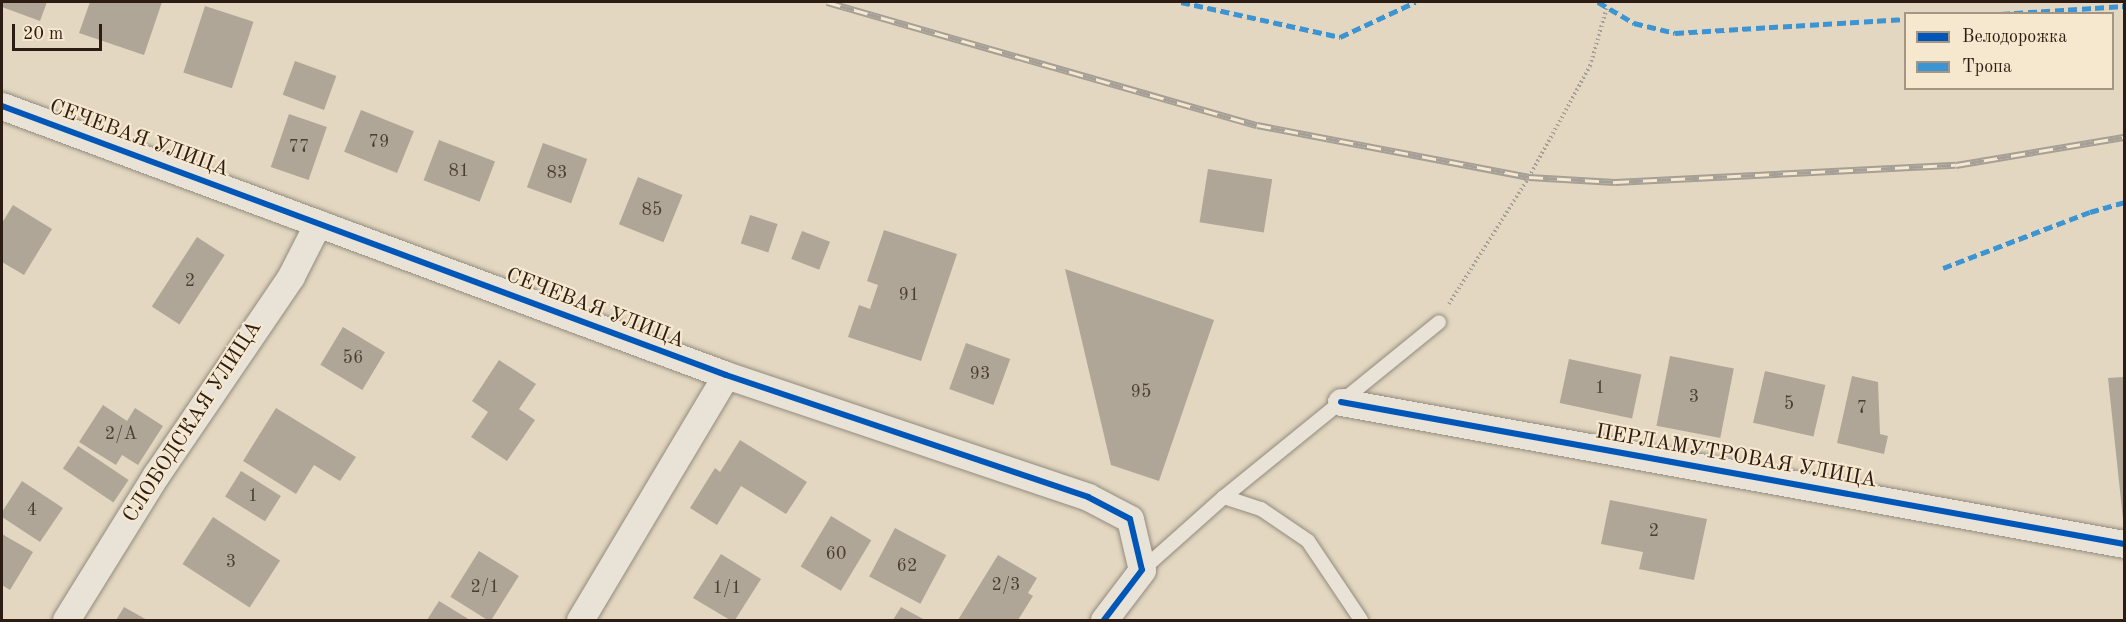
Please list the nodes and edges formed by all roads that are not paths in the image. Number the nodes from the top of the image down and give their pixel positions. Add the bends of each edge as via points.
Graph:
1 (2, 106) edge
2 (318, 223) junction
3 (1439, 322) road end
4 (726, 375) junction
5 (1341, 402) junction
6 (1224, 497) junction
7 (2124, 544) edge
8 (1142, 570) junction
9 (66, 621) edge
10 (579, 621) edge
11 (1104, 621) edge
12 (1361, 621) edge

1 - 2 street, СЕЧЕВАЯ УЛИЦА
2 - 4 street, СЕЧЕВАЯ УЛИЦА
2 - 9 street, СЛОБОДСКАЯ УЛИЦА via 291,276 156,475
3 - 5 lane
4 - 8 street, СЕЧЕВАЯ УЛИЦА via 1088,497 1130,519
4 - 10 street
5 - 6 lane
5 - 7 street, ПЕРЛАМУТРОВАЯ УЛИЦА
6 - 8 lane
6 - 12 lane via 1261,509 1308,541
8 - 11 street

